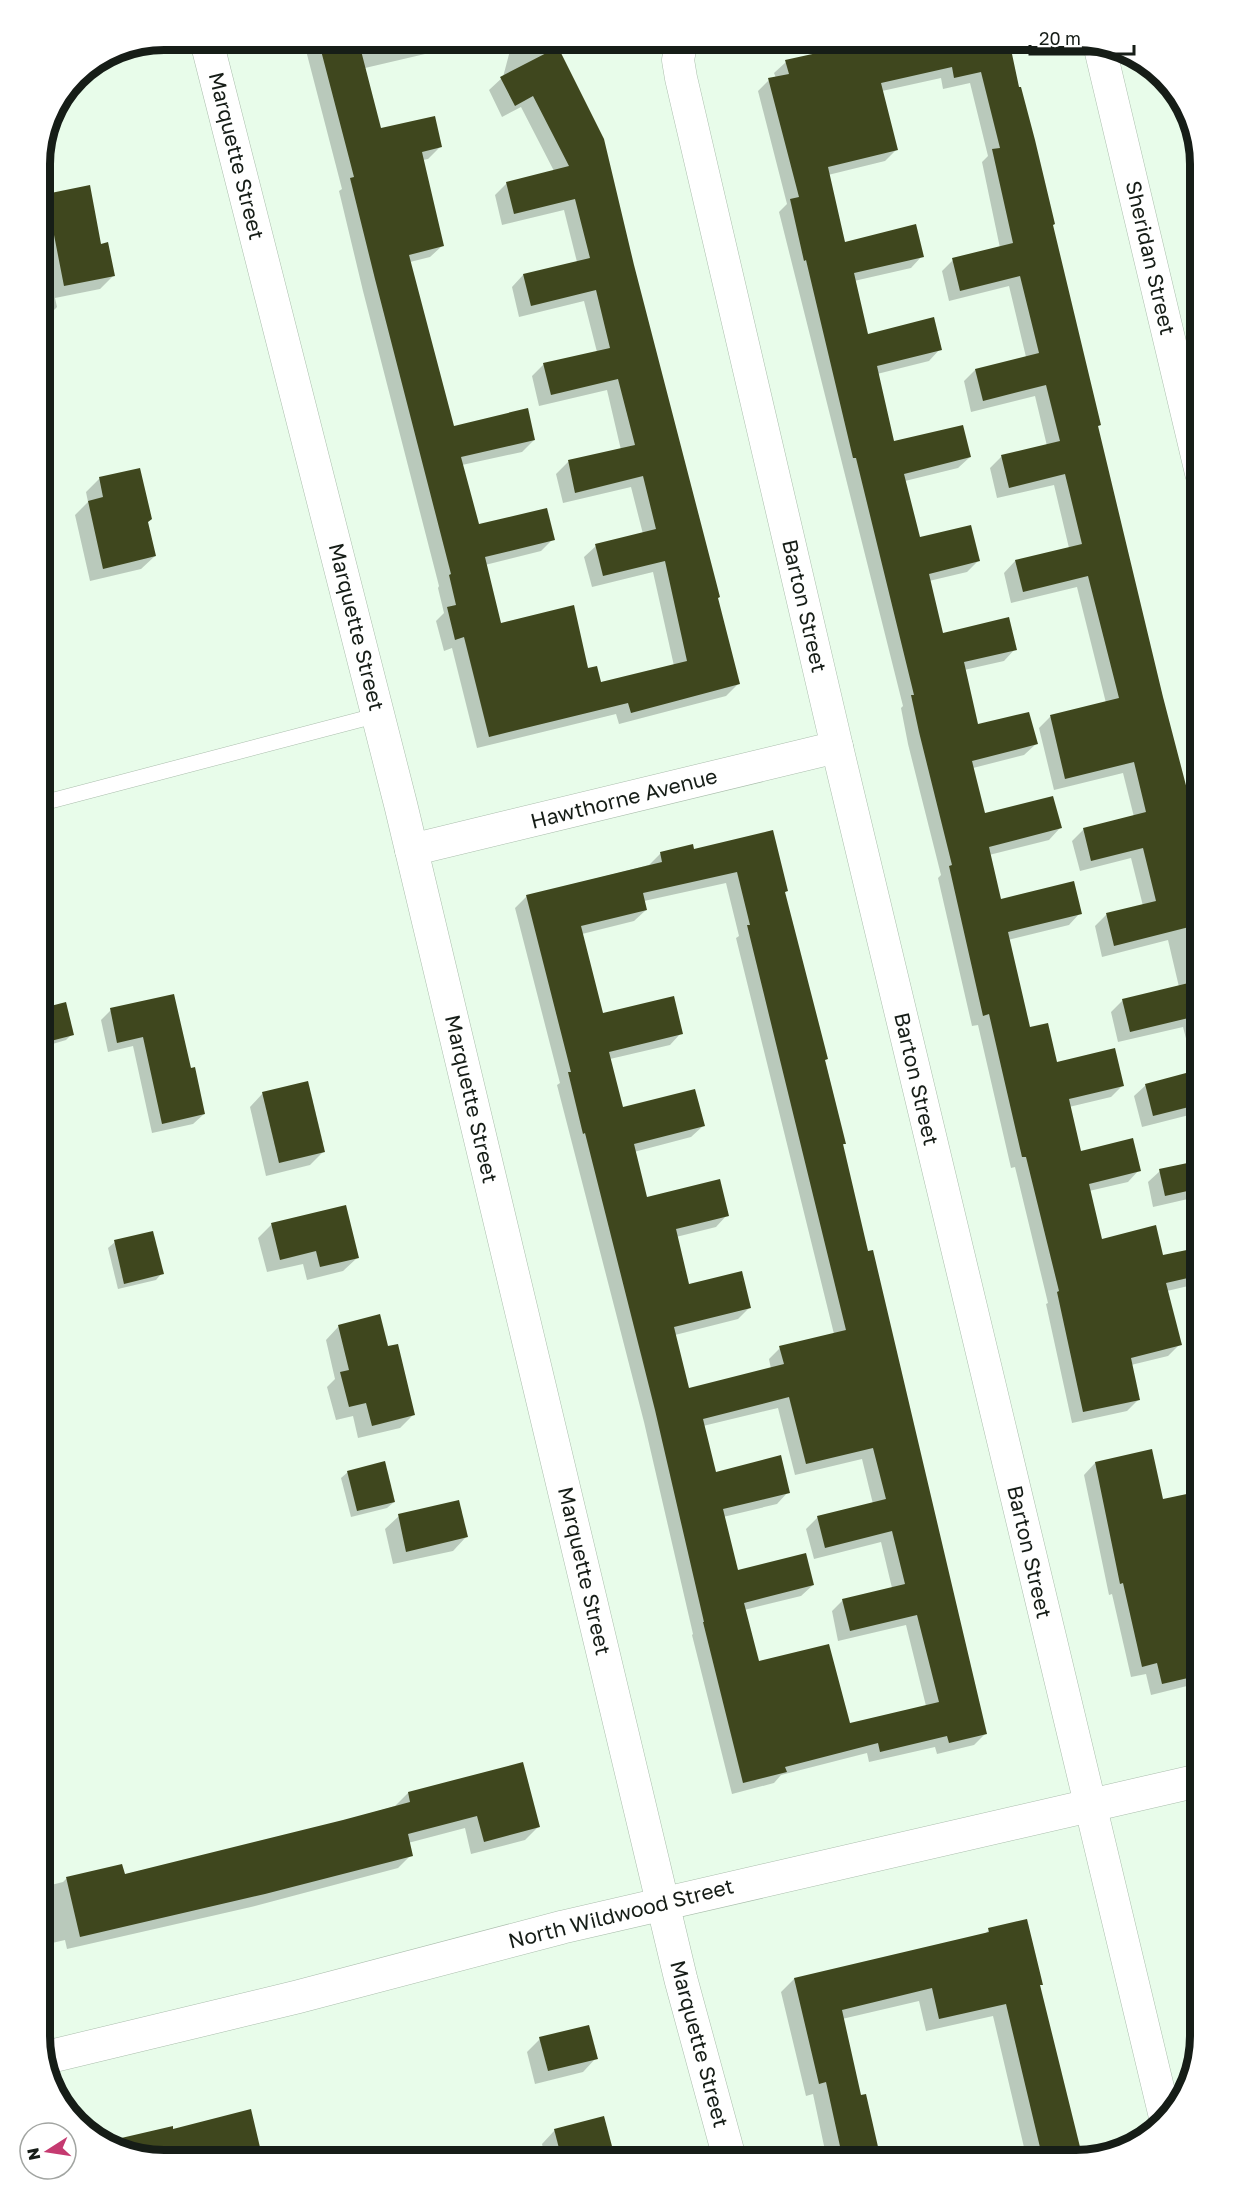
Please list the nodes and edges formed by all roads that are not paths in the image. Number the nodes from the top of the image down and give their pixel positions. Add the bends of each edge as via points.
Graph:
1 (209, 50) edge
2 (680, 50) edge
3 (1101, 53) edge
4 (1190, 426) edge
5 (378, 715) junction
6 (837, 747) junction
7 (50, 801) edge
8 (411, 850) junction
9 (1190, 1783) edge
10 (1090, 1806) junction
11 (663, 1904) junction
12 (51, 2056) edge
13 (1163, 2109) edge
14 (727, 2150) edge

1 - 5 street, Marquette Street
2 - 6 street, Barton Street via 681,78
3 - 4 street, Sheridan Street
5 - 7 lane
5 - 8 street, Marquette Street
6 - 8 street, Hawthorne Avenue
6 - 10 street, Barton Street
8 - 11 street, Marquette Street
9 - 10 street, North Wildwood Street
10 - 11 street, North Wildwood Street
10 - 13 street, Barton Street
11 - 12 street, North Wildwood Street
11 - 14 street, Marquette Street

